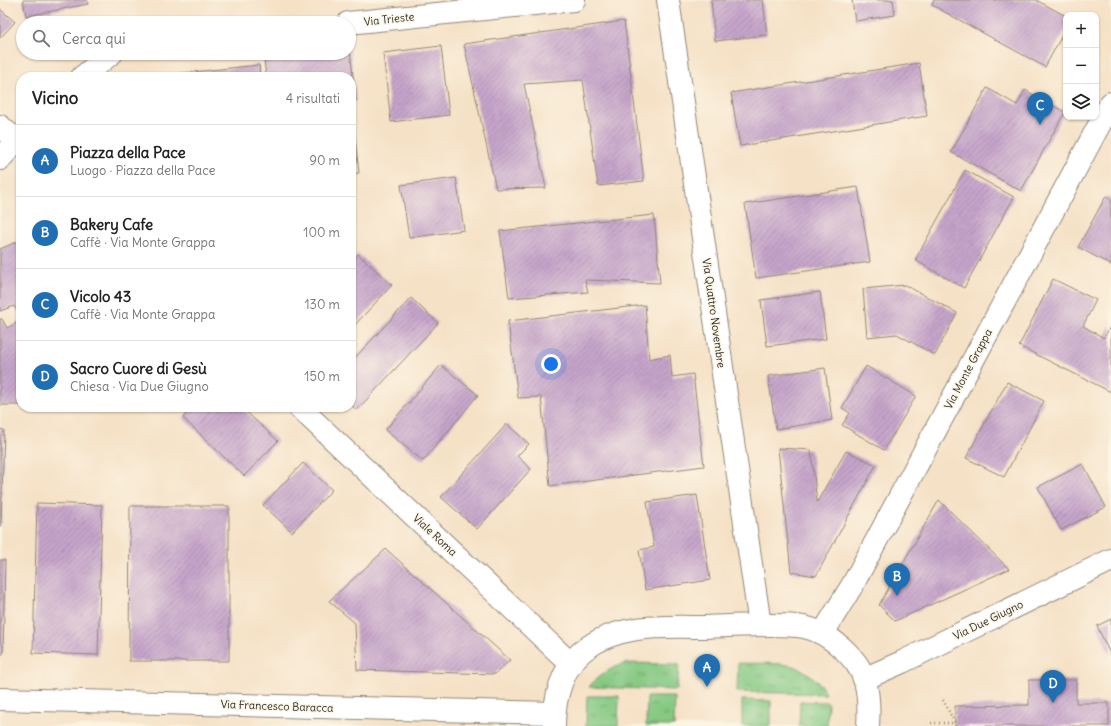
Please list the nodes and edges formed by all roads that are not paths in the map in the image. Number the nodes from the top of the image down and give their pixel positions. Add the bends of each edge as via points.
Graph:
1 (574, 0) edge
2 (668, 0) edge
3 (356, 22) edge
4 (103, 60) edge
5 (88, 72) edge
6 (1111, 103) edge
7 (0, 126) edge
8 (16, 139) edge
9 (16, 144) edge
10 (0, 159) edge
11 (304, 412) edge
12 (1111, 560) edge
13 (760, 626) junction
14 (823, 633) junction
15 (571, 664) junction
16 (864, 679) junction
17 (0, 699) edge
18 (554, 720) edge
19 (868, 726) edge

1 - 3 street, Via Trieste
2 - 13 street, Via Quattro Novembre
4 - 5 street
6 - 14 street, Via Monte Grappa via 852,584
7 - 8 street
9 - 10 street
11 - 15 street, Viale Roma
12 - 16 street, Via Due Giugno
13 - 14 street via 804,627
13 - 15 street via 652,628 620,632 584,650
14 - 16 street via 849,655
15 - 18 street via 557,699
16 - 19 street via 869,705
17 - 18 street, Via Francesco Baracca

